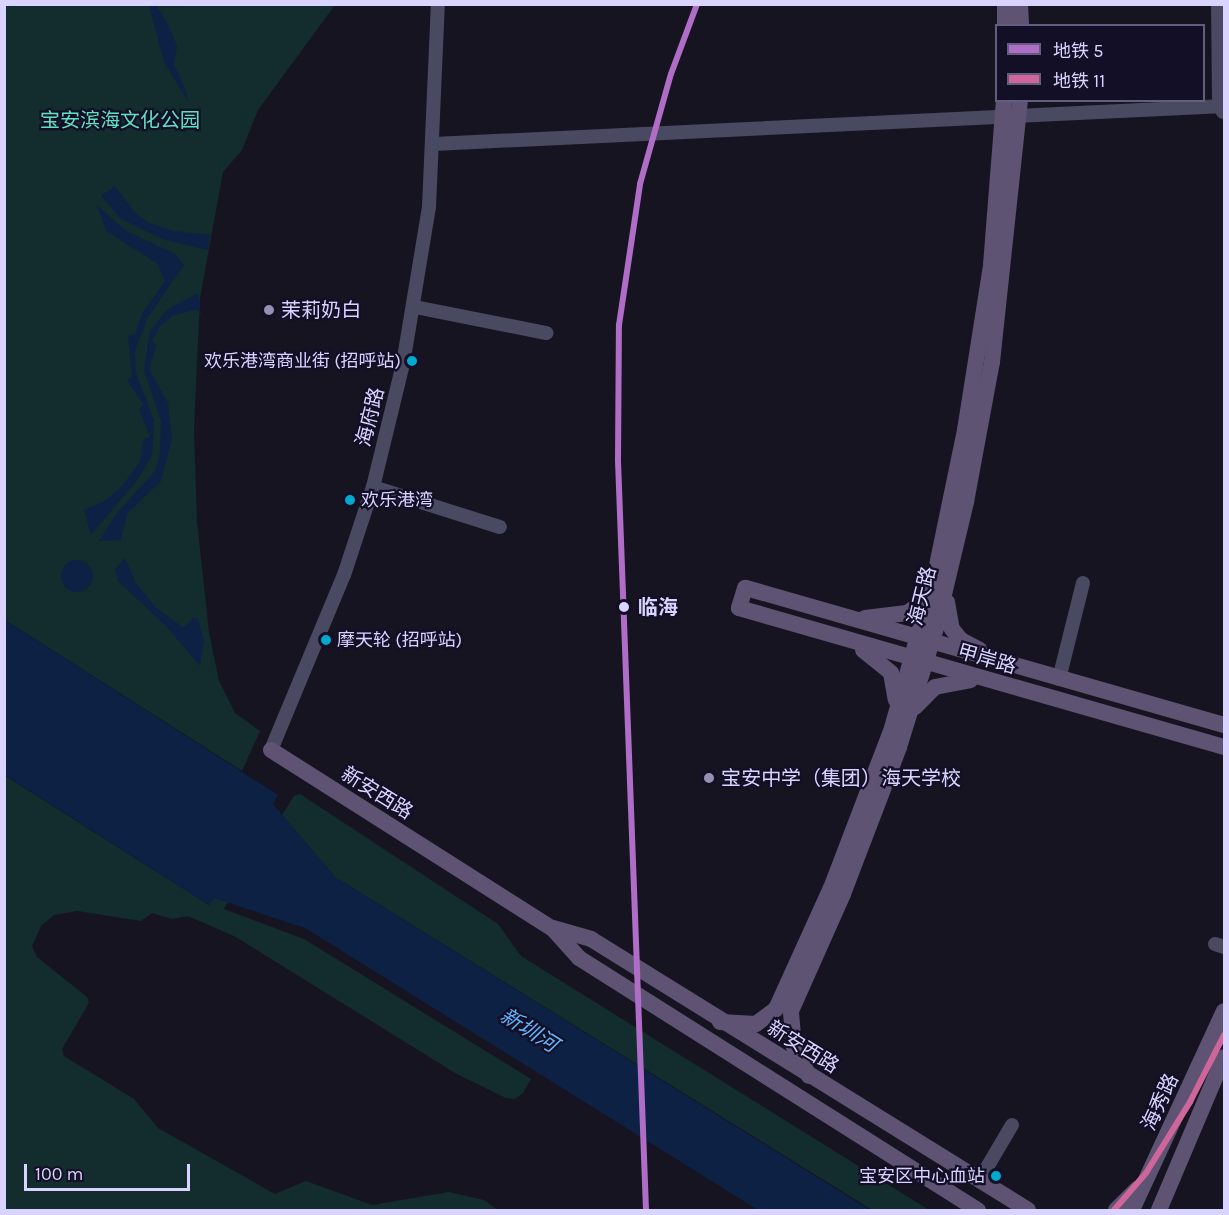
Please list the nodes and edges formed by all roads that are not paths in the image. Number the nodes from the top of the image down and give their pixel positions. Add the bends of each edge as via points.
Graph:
1 (438, 4) edge
2 (1005, 4) edge
3 (1020, 4) edge
4 (1218, 4) edge
5 (1005, 24) edge
6 (1020, 24) edge
7 (1011, 108) edge
8 (1223, 109) edge
9 (434, 144) junction
10 (415, 307) junction
11 (546, 333) dead end
12 (373, 488) junction
13 (500, 527) dead end
14 (942, 574) junction
15 (1083, 583) dead end
16 (844, 618) junction
17 (841, 638) junction
18 (924, 641) junction
19 (918, 661) junction
20 (1022, 669) junction
21 (1059, 679) junction
22 (986, 681) junction
23 (910, 715) junction
24 (1224, 725) edge
25 (892, 728) junction
26 (1220, 747) edge
27 (271, 750) joint
28 (552, 928) junction
29 (616, 955) junction
30 (603, 973) junction
31 (1224, 1011) edge
32 (720, 1022) junction
33 (1224, 1057) edge
34 (809, 1076) junction
35 (1012, 1125) dead end
36 (1147, 1180) junction
37 (979, 1181) junction
38 (978, 1210) edge
39 (1028, 1210) edge
40 (1116, 1210) edge
41 (1132, 1210) edge
42 (1160, 1210) edge

1 - 9 street, 海府路
2 - 5 main road
3 - 6 main road
4 - 8 street
7 - 8 street
7 - 9 street
7 - 14 main road, 海天路 via 992,363
9 - 10 street, 海府路
10 - 11 street
10 - 12 street, 海府路
12 - 13 street
12 - 27 street, 海府路 via 344,575
14 - 16 main road via 920,604 907,613 884,619
14 - 18 main road, 海天路
14 - 20 main road via 952,629 968,644
15 - 21 street
16 - 17 main road, 甲岸路 via 745,588 739,608
16 - 18 main road, 甲岸路
17 - 19 main road, 甲岸路
17 - 25 main road via 874,656 891,673 896,701
18 - 19 main road, 海天路
18 - 20 main road, 甲岸路
19 - 22 main road, 甲岸路
19 - 23 main road, 海天路
19 - 25 main road, 海天路
20 - 21 main road, 甲岸路
21 - 24 main road, 甲岸路
22 - 23 main road via 957,681 935,687
22 - 26 main road, 甲岸路
23 - 34 main road, 海天路 via 876,811 791,1011 794,1047
25 - 32 main road, 海天路 via 831,888 776,1009 756,1023
27 - 28 main road, 新安西路
28 - 29 main road, 新安西路 via 591,939
28 - 30 main road, 新安西路 via 579,958
29 - 30 main road
29 - 32 main road, 新安西路
30 - 38 main road, 新安西路
31 - 36 main road, 海秀路
32 - 34 main road, 新安西路
33 - 42 main road, 海秀路
34 - 37 main road, 新安西路
35 - 37 street
36 - 40 main road
36 - 41 main road, 海秀路
37 - 39 main road, 新安西路

